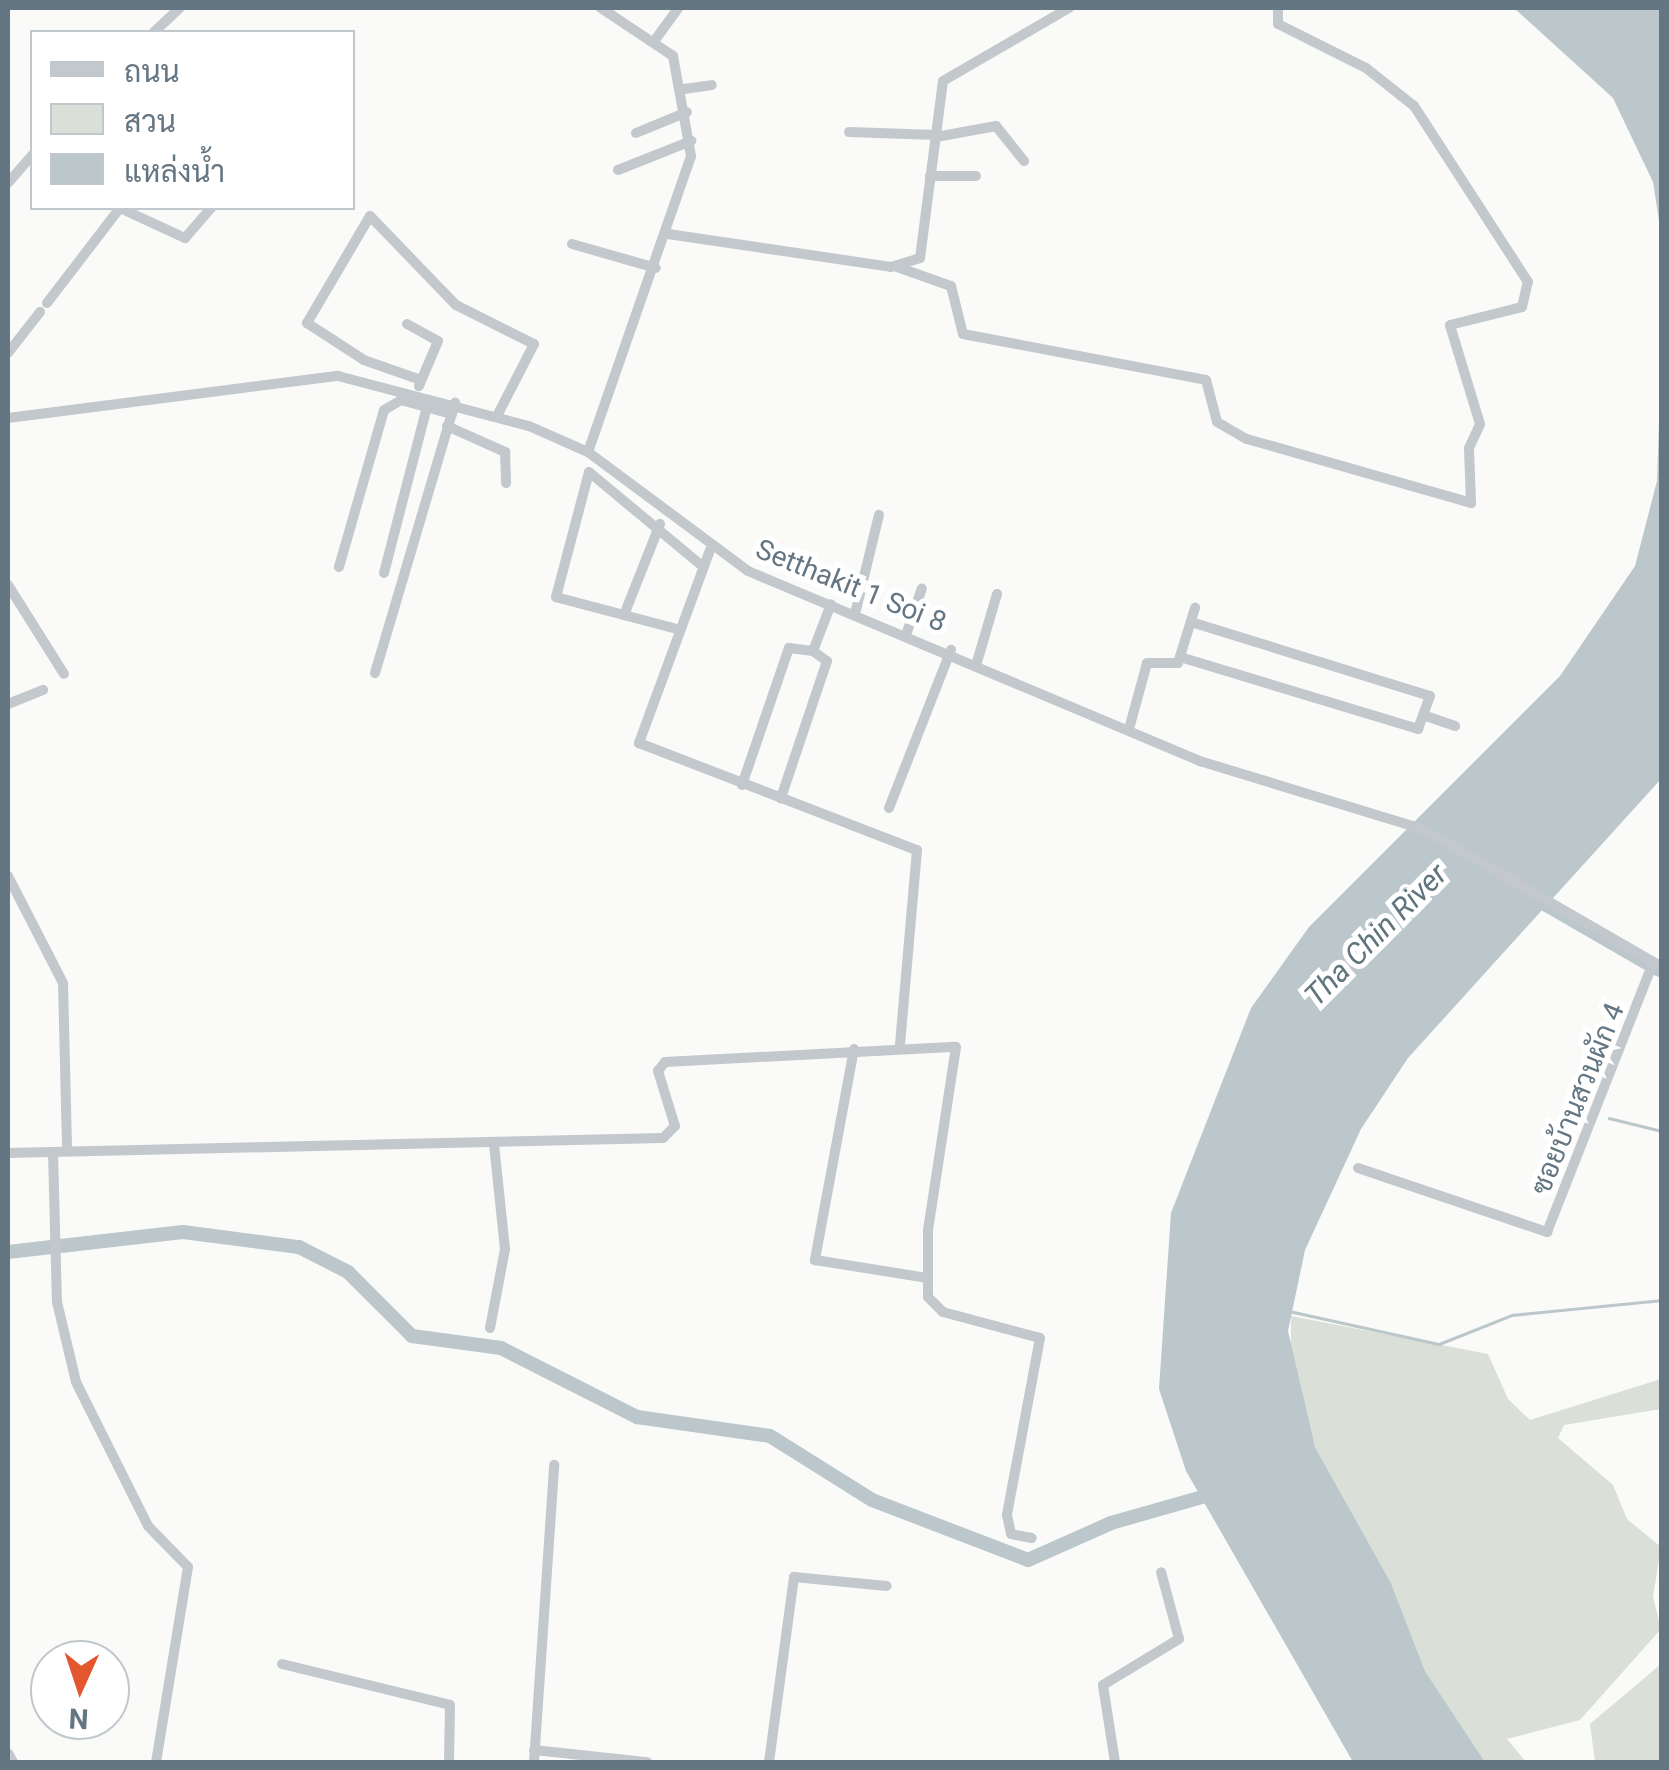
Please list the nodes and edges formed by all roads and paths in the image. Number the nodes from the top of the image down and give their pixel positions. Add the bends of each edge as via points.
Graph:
1 (180, 8) edge
2 (602, 8) edge
3 (678, 8) edge
4 (1069, 8) edge
5 (1278, 8) edge
6 (156, 30) edge
7 (654, 40) junction
8 (712, 86) dead end
9 (684, 88) junction
10 (687, 112) junction
11 (849, 132) dead end
12 (636, 133) dead end
13 (936, 136) junction
14 (690, 140) junction
15 (30, 157) edge
16 (1024, 162) dead end
17 (618, 170) dead end
18 (930, 176) junction
19 (976, 176) dead end
20 (8, 184) edge
21 (118, 210) edge
22 (124, 210) edge
23 (209, 210) edge
24 (668, 234) junction
25 (572, 244) dead end
26 (898, 267) junction
27 (656, 268) junction
28 (407, 324) dead end
29 (8, 353) edge
30 (419, 385) junction
31 (427, 407) junction
32 (453, 408) junction
33 (497, 416) junction
34 (8, 418) edge
35 (447, 426) junction
36 (588, 452) junction
37 (506, 483) dead end
38 (880, 515) dead end
39 (660, 524) junction
40 (710, 550) junction
41 (700, 564) junction
42 (339, 567) dead end
43 (384, 573) dead end
44 (8, 584) edge
45 (922, 588) dead end
46 (997, 594) dead end
47 (832, 604) junction
48 (1194, 608) dead end
49 (856, 614) junction
50 (624, 615) junction
51 (1190, 622) junction
52 (677, 628) junction
53 (907, 632) junction
54 (952, 650) junction
55 (813, 651) junction
56 (1180, 657) junction
57 (977, 662) junction
58 (64, 674) dead end
59 (376, 674) dead end
60 (43, 690) dead end
61 (8, 704) edge
62 (1424, 714) junction
63 (1455, 726) dead end
64 (1129, 729) junction
65 (742, 785) junction
66 (781, 798) junction
67 (889, 808) dead end
68 (8, 876) edge
69 (1657, 965) edge
70 (900, 1046) junction
71 (854, 1049) junction
72 (494, 1144) junction
73 (67, 1151) junction
74 (53, 1152) junction
75 (8, 1153) edge
76 (1358, 1168) dead end
77 (927, 1278) junction
78 (490, 1328) dead end
79 (554, 1464) dead end
80 (1032, 1538) dead end
81 (1162, 1572) dead end
82 (887, 1586) dead end
83 (282, 1664) dead end
84 (8, 1753) edge
85 (534, 1756) edge
86 (13, 1762) edge
87 (156, 1762) edge
88 (449, 1762) edge
89 (647, 1762) edge
90 (768, 1762) edge
91 (1115, 1762) edge

1 - 6 street
2 - 7 street
3 - 7 street
4 - 13 street via 943,81
5 - 26 street via 1278,24 1366,68 1414,106 1528,282 1522,307 1450,324 1480,424 1469,448 1471,503 1247,439 1217,422 1206,380 963,334 950,286
7 - 9 street via 674,56
8 - 9 street
9 - 10 street
10 - 12 street
10 - 14 street
11 - 13 street
13 - 16 street via 993,125
13 - 18 street
14 - 17 street
14 - 24 street
15 - 20 street
18 - 19 street
18 - 26 street via 925,251
21 - 29 street
22 - 23 street via 185,238
24 - 26 street
24 - 27 street
25 - 27 street
27 - 36 street
28 - 30 street via 438,342
30 - 32 street, Setthakit 1 Soi 8
30 - 33 street via 307,323 370,216 456,305 534,344
30 - 34 street, Setthakit 1 Soi 8 via 296,378
31 - 32 street
31 - 42 street via 400,400 384,410
31 - 43 street
32 - 33 street, Setthakit 1 Soi 8
32 - 35 street
33 - 36 street, Setthakit 1 Soi 8
35 - 37 street via 505,452
35 - 59 street
36 - 40 street, Setthakit 1 Soi 8
38 - 49 street
39 - 41 street
39 - 50 street
39 - 50 street via 590,472 556,597
40 - 41 street
40 - 47 street, Setthakit 1 Soi 8
41 - 52 street
44 - 58 street
45 - 53 street
46 - 57 street
47 - 49 street, Setthakit 1 Soi 8
47 - 55 street
48 - 51 street
49 - 53 street, Setthakit 1 Soi 8
50 - 52 street
51 - 56 street
51 - 62 street via 1430,696
52 - 65 street via 639,743
53 - 54 street, Setthakit 1 Soi 8
54 - 57 street, Setthakit 1 Soi 8
54 - 67 street
55 - 65 street via 789,648
55 - 66 street via 828,662
56 - 62 street via 1418,729
56 - 64 street via 1147,662
57 - 64 street, Setthakit 1 Soi 8
60 - 61 street
62 - 63 street
64 - 69 street, Setthakit 1 Soi 8 via 1254,781 1425,830
65 - 66 street
66 - 70 street via 919,854
68 - 73 street via 63,983
69 - 76 street, ซอยบ้านสวนผัก 4 via 1548,1232
70 - 71 street
70 - 77 street via 961,1052
71 - 72 street via 664,1062 658,1072 670,1135
71 - 77 street via 815,1260
72 - 73 street
72 - 78 street via 505,1249
73 - 74 street
74 - 75 street
74 - 87 street via 56,1260 78,1387 148,1526 188,1566
77 - 80 street via 938,1310 1040,1338 1007,1525
79 - 85 street
81 - 91 street via 1179,1638 1103,1685
82 - 90 street via 794,1577
83 - 88 street via 450,1705
84 - 86 street
85 - 89 street

